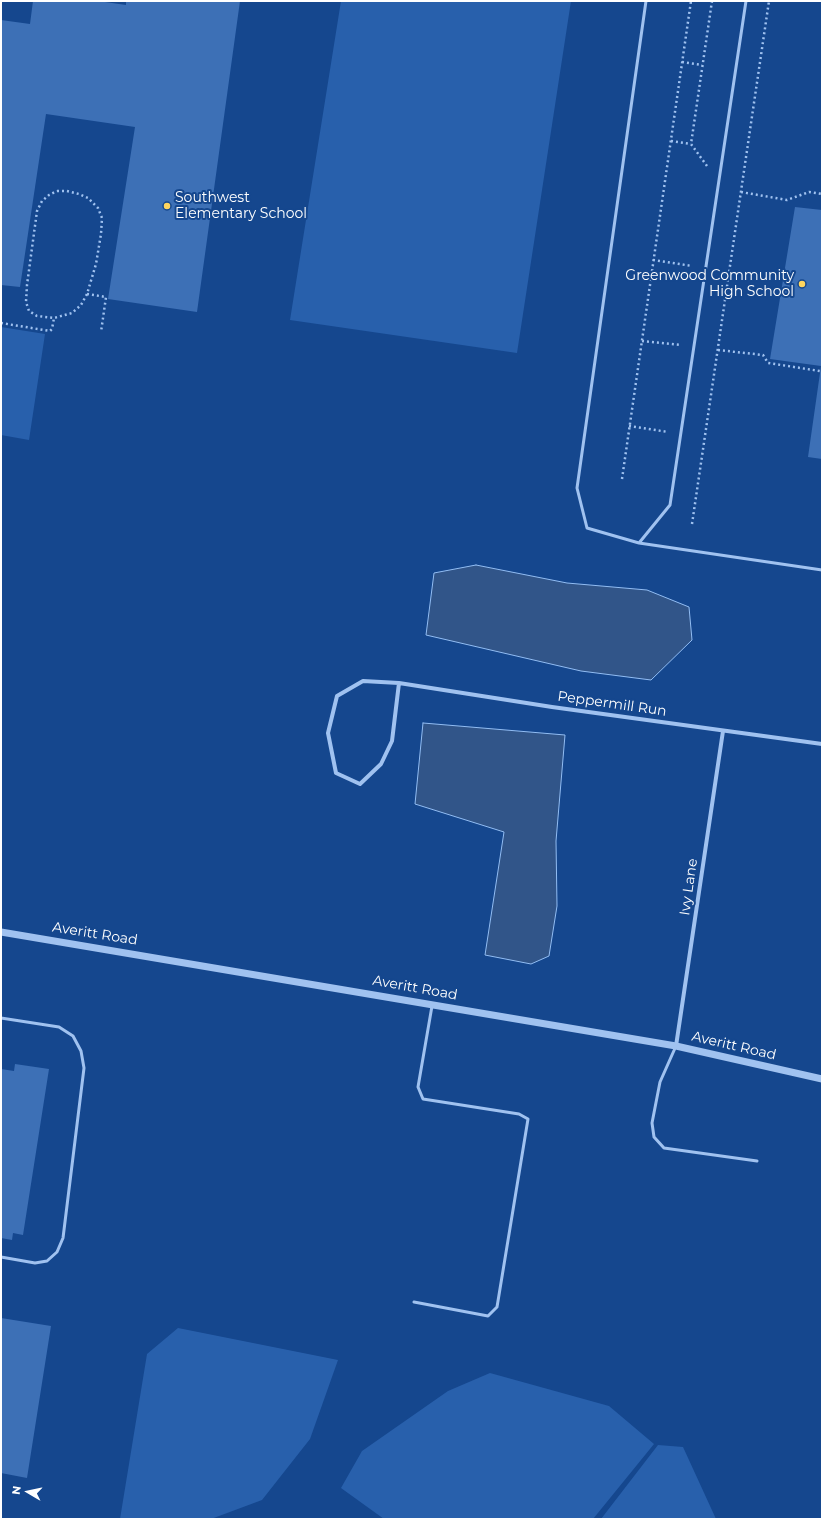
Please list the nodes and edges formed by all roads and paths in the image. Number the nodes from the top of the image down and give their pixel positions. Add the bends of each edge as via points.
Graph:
1 (646, 1) edge
2 (691, 1) edge
3 (712, 1) edge
4 (746, 1) edge
5 (769, 1) edge
6 (682, 62) junction
7 (702, 65) junction
8 (671, 141) junction
9 (691, 144) junction
10 (719, 182) junction
11 (741, 192) junction
12 (822, 194) edge
13 (653, 260) junction
14 (706, 268) junction
15 (87, 294) junction
16 (54, 318) junction
17 (1, 323) edge
18 (101, 332) dead end
19 (642, 341) junction
20 (694, 346) junction
21 (718, 350) junction
22 (820, 371) dead end
23 (629, 426) junction
24 (681, 434) junction
25 (622, 479) dead end
26 (692, 524) dead end
27 (639, 543) junction
28 (822, 570) edge
29 (399, 683) junction
30 (723, 730) junction
31 (822, 744) edge
32 (1, 932) edge
33 (432, 1004) junction
34 (1, 1018) edge
35 (676, 1046) junction
36 (822, 1079) edge
37 (757, 1161) dead end
38 (1, 1257) edge
39 (414, 1302) dead end

1 - 27 lane via 577,488 587,528
2 - 6 path
3 - 7 path
4 - 10 lane
5 - 11 path
6 - 7 path
6 - 8 path
7 - 9 path
8 - 9 path
8 - 13 path
9 - 10 path
10 - 14 lane
11 - 12 path via 787,200 809,192
11 - 21 path
13 - 14 path
13 - 19 path
14 - 20 lane
15 - 16 path via 72,313
15 - 16 path via 96,264 102,218 98,208 88,198 67,191 57,191 42,202 37,211 26,285 26,302 29,310 37,316
15 - 18 path via 106,298
16 - 17 path via 50,331
19 - 20 path
19 - 23 path
20 - 24 lane
21 - 22 path via 763,355 768,363
21 - 26 path
23 - 24 path
23 - 25 path
24 - 27 lane via 670,505
27 - 28 lane
29 - 29 street, Peppermill Run via 392,741 380,764 360,784 336,773 328,733 337,696 363,681
29 - 30 street, Peppermill Run
30 - 31 street, Peppermill Run
30 - 35 street, Ivy Lane
32 - 33 street, Averitt Road
33 - 35 street, Averitt Road
33 - 39 lane via 418,1087 423,1099 519,1114 528,1119 497,1307 488,1316
34 - 38 lane via 59,1027 74,1036 81,1051 84,1068 63,1238 57,1252 47,1261 35,1263
35 - 36 street, Averitt Road
35 - 37 lane via 660,1082 652,1123 654,1137 664,1148

